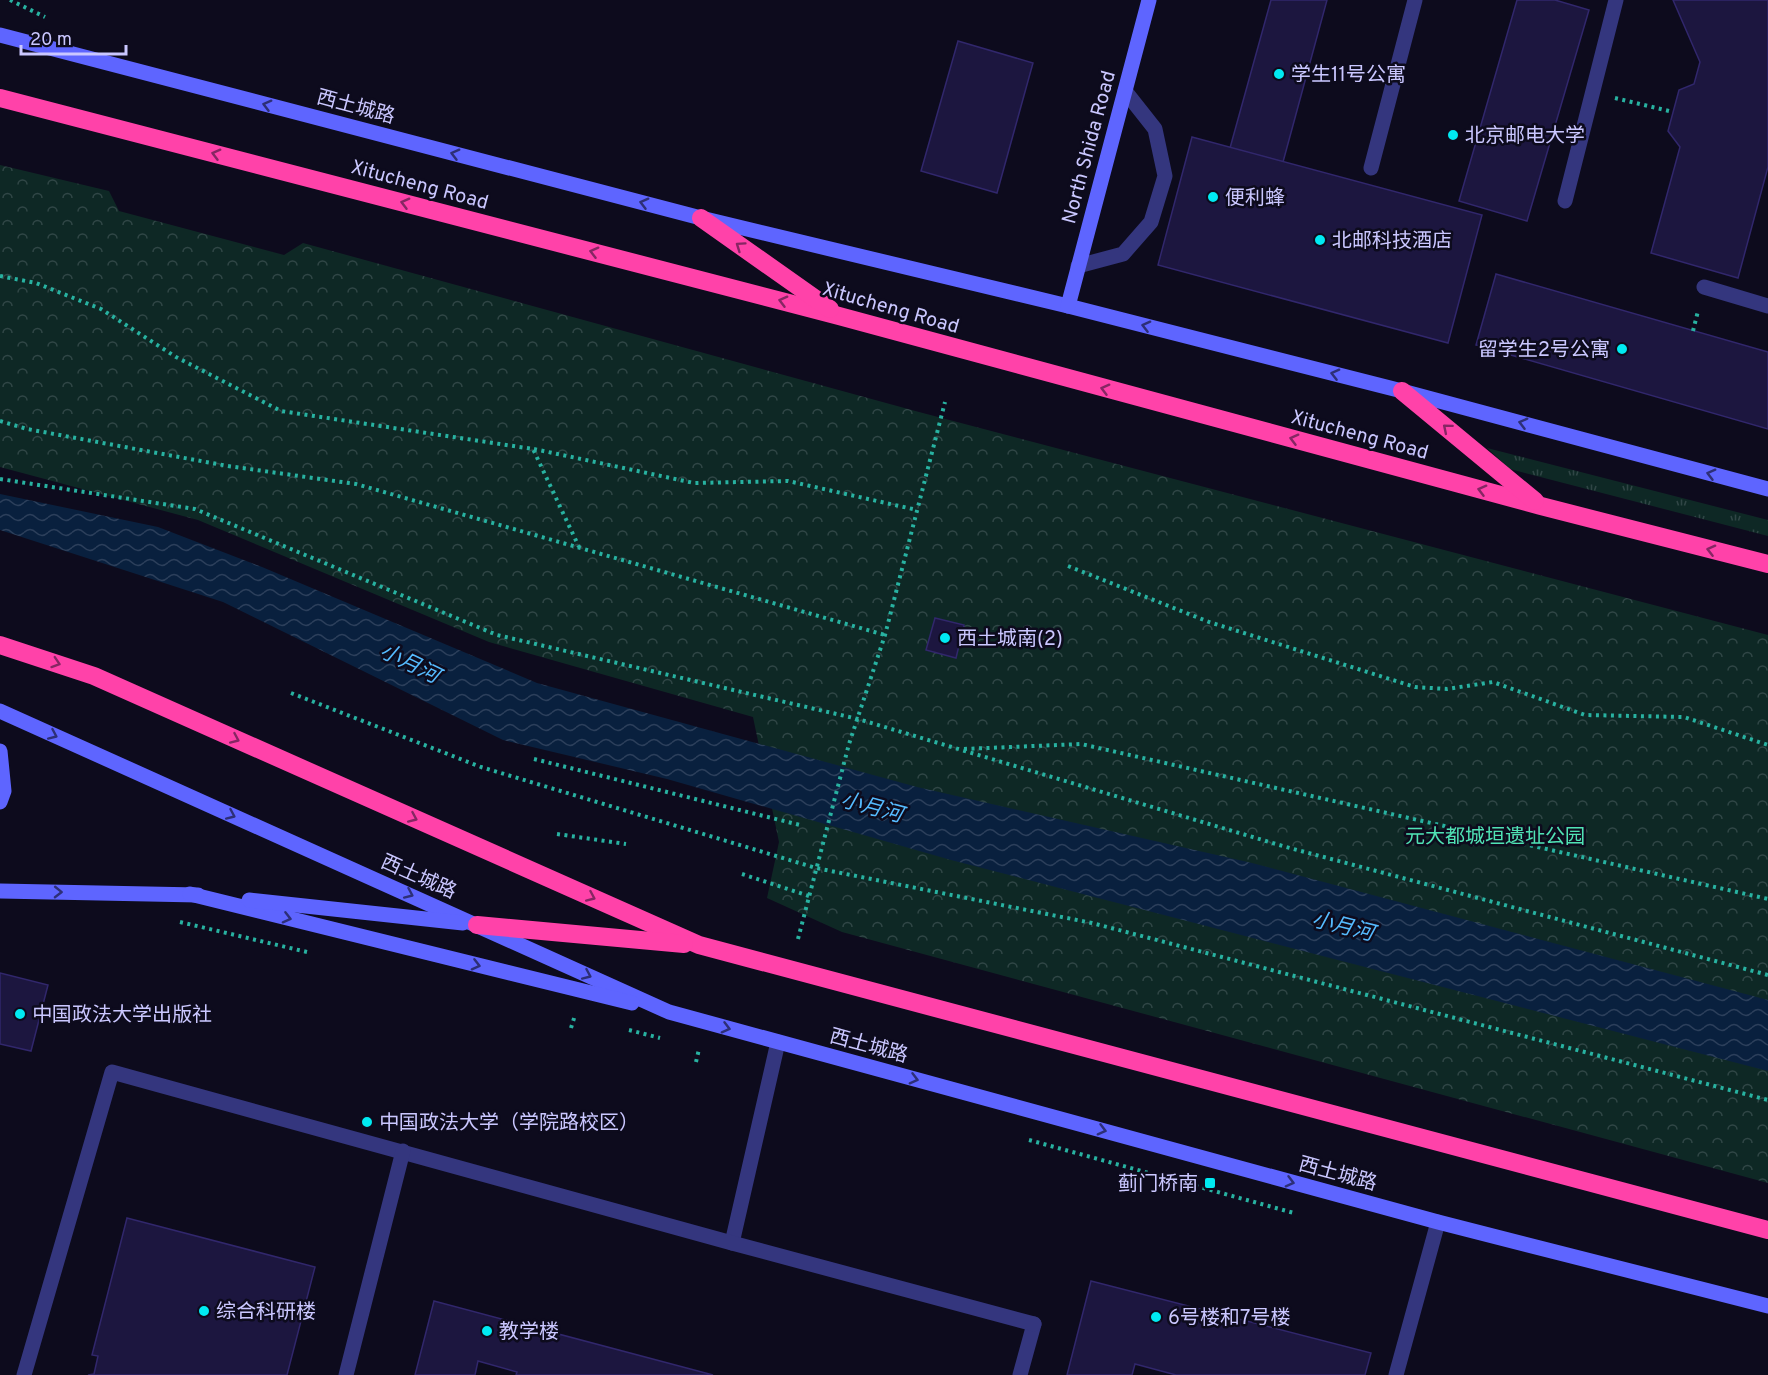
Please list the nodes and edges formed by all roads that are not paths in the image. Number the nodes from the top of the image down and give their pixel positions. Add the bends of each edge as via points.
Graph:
1 (1149, 0) edge
2 (1415, 0) edge
3 (1616, 0) edge
4 (0, 35) edge
5 (1125, 91) junction
6 (0, 98) edge
7 (1371, 168) dead end
8 (1565, 201) dead end
9 (701, 218) junction
10 (1078, 266) junction
11 (1704, 286) dead end
12 (1068, 306) junction
13 (1768, 306) edge
14 (839, 316) junction
15 (1402, 391) junction
16 (1768, 489) edge
17 (1541, 506) junction
18 (1768, 564) edge
19 (0, 645) edge
20 (0, 711) edge
21 (0, 751) edge
22 (0, 802) edge
23 (0, 891) edge
24 (189, 894) junction
25 (477, 925) junction
26 (699, 945) junction
27 (669, 1012) junction
28 (778, 1042) junction
29 (403, 1151) junction
30 (1438, 1222) junction
31 (1768, 1230) edge
32 (732, 1244) junction
33 (1768, 1306) edge
34 (24, 1375) edge
35 (346, 1375) edge
36 (1020, 1375) edge
37 (1395, 1375) edge

1 - 5 street, North Shida Road
2 - 7 street
3 - 8 street
9 -> 4 street, 西土城路
5 - 10 street, North Shida Road
5 - 10 street via 1155,129 1165,176 1151,222 1123,254
14 -> 6 highway, Xitucheng Road
9 - 12 street, Xitucheng Road
14 -> 9 highway
10 - 12 street, North Shida Road
11 - 13 street
15 -> 12 street, Xitucheng Road
17 -> 14 highway, Xitucheng Road
16 -> 15 street, Xitucheng Road
17 -> 15 highway
18 -> 17 highway, Xitucheng Road
19 -> 26 highway via 94,676
20 -> 25 street, 西土城路
21 - 22 street via 4,791
23 -> 24 street
24 - 25 street
24 -> 27 street
25 - 26 highway
25 -> 27 street, 西土城路
26 - 31 highway
27 -> 28 street, 西土城路
28 -> 30 street, 西土城路
28 - 32 street
29 - 32 street
29 - 34 street via 111,1072
29 - 35 street
30 - 33 street, 西土城路
30 - 37 street
32 - 36 street via 1034,1324

